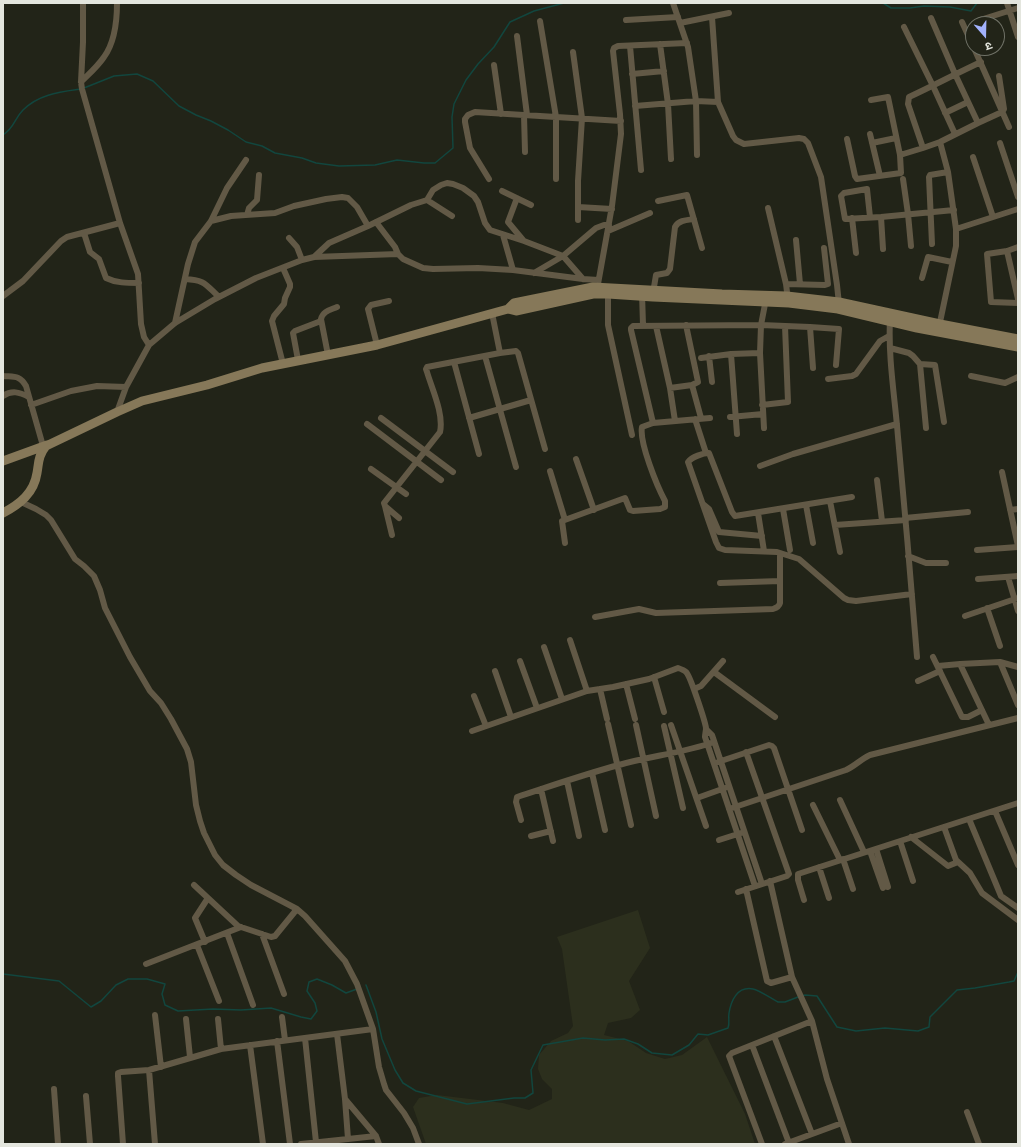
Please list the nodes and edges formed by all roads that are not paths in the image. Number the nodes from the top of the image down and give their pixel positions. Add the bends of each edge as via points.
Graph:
1 (83, 3) edge
2 (117, 3) edge
3 (673, 3) edge
4 (1007, 3) edge
5 (1018, 8) edge
6 (1010, 11) junction
7 (729, 13) dead end
8 (993, 16) edge
9 (712, 17) junction
10 (931, 18) dead end
11 (626, 20) dead end
12 (679, 20) junction
13 (540, 21) dead end
14 (962, 22) dead end
15 (904, 27) dead end
16 (965, 28) edge
17 (517, 36) dead end
18 (1018, 37) edge
19 (687, 43) junction
20 (660, 44) junction
21 (630, 46) junction
22 (573, 52) dead end
23 (978, 56) edge
24 (981, 62) junction
25 (494, 65) dead end
26 (664, 71) junction
27 (632, 74) junction
28 (955, 74) junction
29 (999, 76) dead end
30 (81, 82) junction
31 (933, 86) junction
32 (871, 100) dead end
33 (696, 101) junction
34 (718, 102) junction
35 (968, 102) junction
36 (668, 104) junction
37 (635, 106) junction
38 (1002, 112) junction
39 (945, 113) junction
40 (501, 114) junction
41 (526, 115) junction
42 (556, 117) junction
43 (582, 118) junction
44 (621, 121) junction
45 (978, 123) junction
46 (1009, 127) dead end
47 (870, 134) dead end
48 (955, 134) junction
49 (896, 138) junction
50 (847, 139) dead end
51 (940, 142) junction
52 (872, 143) junction
53 (1000, 143) dead end
54 (923, 148) junction
55 (525, 152) dead end
56 (697, 155) dead end
57 (900, 155) junction
58 (973, 157) dead end
59 (671, 159) dead end
60 (246, 160) dead end
61 (641, 170) dead end
62 (948, 172) junction
63 (259, 175) dead end
64 (880, 176) junction
65 (488, 179) dead end
66 (556, 179) dead end
67 (903, 179) dead end
68 (502, 191) dead end
69 (517, 198) junction
70 (1018, 198) edge
71 (428, 200) junction
72 (658, 200) dead end
73 (531, 205) dead end
74 (578, 207) junction
75 (768, 208) dead end
76 (612, 209) junction
77 (1018, 209) edge
78 (954, 210) junction
79 (931, 212) junction
80 (650, 214) dead end
81 (908, 214) junction
82 (247, 215) junction
83 (452, 216) dead end
84 (870, 217) junction
85 (881, 217) junction
86 (993, 217) junction
87 (852, 218) junction
88 (694, 219) junction
89 (578, 220) dead end
90 (211, 221) junction
91 (376, 222) junction
92 (120, 223) junction
93 (368, 226) junction
94 (609, 228) junction
95 (956, 229) junction
96 (84, 233) junction
97 (503, 235) junction
98 (289, 238) dead end
99 (796, 240) dead end
100 (524, 241) junction
101 (932, 244) dead end
102 (910, 246) dead end
103 (1018, 247) edge
104 (702, 248) dead end
105 (824, 248) dead end
106 (883, 249) dead end
107 (1007, 251) junction
108 (856, 253) dead end
109 (398, 254) junction
110 (562, 256) junction
111 (314, 257) junction
112 (302, 260) junction
113 (952, 262) junction
114 (283, 268) junction
115 (513, 270) junction
116 (1012, 272) junction
117 (534, 273) junction
118 (922, 278) dead end
119 (185, 279) junction
120 (583, 279) junction
121 (1018, 280) edge
122 (139, 283) junction
123 (786, 284) junction
124 (800, 284) junction
125 (598, 287) junction
126 (608, 290) junction
127 (642, 293) junction
128 (653, 293) junction
129 (3, 296) edge
130 (219, 297) junction
131 (766, 299) junction
132 (1018, 299) edge
133 (788, 300) junction
134 (389, 301) dead end
135 (1018, 302) edge
136 (839, 306) junction
137 (337, 307) dead end
138 (492, 313) junction
139 (890, 318) junction
140 (321, 321) junction
141 (175, 323) junction
142 (686, 325) junction
143 (761, 325) junction
144 (643, 326) junction
145 (656, 326) junction
146 (785, 326) junction
147 (810, 327) junction
148 (939, 328) junction
149 (890, 336) junction
150 (1018, 339) edge
151 (149, 344) junction
152 (377, 345) junction
153 (1018, 347) edge
154 (890, 348) junction
155 (500, 353) junction
156 (760, 353) junction
157 (731, 354) junction
158 (328, 355) junction
159 (485, 356) junction
160 (709, 356) junction
161 (701, 358) dead end
162 (298, 360) junction
163 (454, 362) junction
164 (283, 364) junction
165 (920, 364) junction
166 (836, 365) dead end
167 (813, 368) dead end
168 (3, 376) edge
169 (971, 376) dead end
170 (1018, 377) edge
171 (828, 379) dead end
172 (712, 382) dead end
173 (692, 385) junction
174 (126, 387) junction
175 (670, 388) junction
176 (3, 396) edge
177 (29, 397) junction
178 (531, 400) junction
179 (31, 405) junction
180 (762, 405) junction
181 (500, 409) junction
182 (117, 412) junction
183 (763, 414) junction
184 (733, 416) junction
185 (381, 418) dead end
186 (469, 418) junction
187 (698, 418) junction
188 (710, 418) dead end
189 (676, 421) junction
190 (944, 422) dead end
191 (653, 423) junction
192 (367, 424) dead end
193 (897, 424) junction
194 (764, 428) dead end
195 (926, 428) dead end
196 (737, 434) dead end
197 (632, 435) dead end
198 (52, 443) junction
199 (43, 446) junction
200 (545, 449) dead end
201 (425, 451) junction
202 (706, 453) junction
203 (479, 454) dead end
204 (576, 459) dead end
205 (3, 461) edge
206 (416, 462) junction
207 (760, 466) dead end
208 (516, 467) dead end
209 (371, 468) dead end
210 (550, 471) dead end
211 (453, 472) dead end
212 (1002, 472) dead end
213 (441, 480) dead end
214 (878, 480) dead end
215 (396, 488) junction
216 (406, 494) dead end
217 (852, 497) dead end
218 (830, 501) junction
219 (21, 502) junction
220 (702, 503) junction
221 (806, 505) junction
222 (385, 506) junction
223 (782, 509) junction
224 (1018, 509) edge
225 (594, 510) junction
226 (1010, 510) junction
227 (968, 512) dead end
228 (3, 513) edge
229 (758, 513) junction
230 (399, 518) dead end
231 (906, 519) junction
232 (565, 520) junction
233 (882, 521) junction
234 (835, 525) junction
235 (392, 535) dead end
236 (762, 536) junction
237 (565, 543) dead end
238 (813, 543) dead end
239 (1018, 547) edge
240 (790, 550) dead end
241 (977, 550) dead end
242 (764, 551) junction
243 (780, 552) junction
244 (840, 552) dead end
245 (908, 556) junction
246 (946, 563) dead end
247 (1018, 576) edge
248 (1008, 577) junction
249 (978, 579) dead end
250 (780, 581) junction
251 (720, 583) dead end
252 (912, 594) junction
253 (1016, 598) edge
254 (987, 608) junction
255 (1018, 611) edge
256 (965, 616) dead end
257 (595, 617) dead end
258 (570, 640) dead end
259 (1000, 646) dead end
260 (544, 647) dead end
261 (917, 657) dead end
262 (933, 657) dead end
263 (520, 661) dead end
264 (723, 661) dead end
265 (1000, 662) junction
266 (960, 664) junction
267 (1018, 667) edge
268 (939, 669) junction
269 (495, 671) dead end
270 (714, 672) junction
271 (654, 677) junction
272 (918, 681) dead end
273 (626, 684) junction
274 (600, 689) junction
275 (694, 689) junction
276 (587, 691) junction
277 (474, 696) dead end
278 (562, 699) junction
279 (1018, 705) edge
280 (537, 708) junction
281 (982, 710) junction
282 (664, 712) dead end
283 (511, 717) junction
284 (775, 717) dead end
285 (1018, 718) edge
286 (671, 725) dead end
287 (486, 726) junction
288 (664, 726) dead end
289 (989, 726) junction
290 (706, 729) junction
291 (472, 731) dead end
292 (714, 742) junction
293 (707, 744) junction
294 (680, 752) junction
295 (746, 752) junction
296 (670, 753) junction
297 (644, 759) junction
298 (721, 761) junction
299 (714, 763) junction
300 (618, 765) junction
301 (592, 773) junction
302 (567, 781) junction
303 (729, 786) junction
304 (541, 789) junction
305 (722, 789) junction
306 (788, 789) junction
307 (763, 797) junction
308 (697, 798) junction
309 (840, 800) dead end
310 (1018, 803) edge
311 (813, 805) dead end
312 (736, 807) junction
313 (683, 808) dead end
314 (729, 809) junction
315 (995, 811) junction
316 (656, 816) dead end
317 (969, 819) junction
318 (521, 820) dead end
319 (631, 825) dead end
320 (706, 826) dead end
321 (944, 827) junction
322 (605, 830) dead end
323 (802, 830) dead end
324 (551, 831) junction
325 (744, 832) junction
326 (737, 834) junction
327 (531, 836) dead end
328 (579, 836) dead end
329 (911, 837) junction
330 (719, 840) dead end
331 (553, 841) dead end
332 (900, 841) junction
333 (870, 851) junction
334 (842, 860) junction
335 (958, 862) junction
336 (1018, 866) edge
337 (819, 867) junction
338 (770, 881) junction
339 (913, 881) dead end
340 (762, 884) junction
341 (194, 885) dead end
342 (755, 886) junction
343 (885, 888) dead end
344 (746, 889) junction
345 (853, 889) dead end
346 (738, 892) dead end
347 (208, 898) junction
348 (829, 898) dead end
349 (804, 900) dead end
350 (1018, 908) edge
351 (297, 909) junction
352 (1018, 920) edge
353 (241, 927) junction
354 (227, 933) junction
355 (262, 934) junction
356 (205, 942) junction
357 (197, 945) junction
358 (146, 964) dead end
359 (792, 977) junction
360 (284, 994) dead end
361 (219, 1001) dead end
362 (253, 1005) dead end
363 (155, 1016) dead end
364 (282, 1017) dead end
365 (186, 1019) dead end
366 (218, 1019) dead end
367 (812, 1021) junction
368 (373, 1029) junction
369 (337, 1034) junction
370 (774, 1036) junction
371 (305, 1038) junction
372 (285, 1040) junction
373 (277, 1041) junction
374 (250, 1045) junction
375 (752, 1045) junction
376 (221, 1049) junction
377 (190, 1057) junction
378 (161, 1067) junction
379 (149, 1070) junction
380 (54, 1089) dead end
381 (86, 1096) dead end
382 (346, 1099) junction
383 (967, 1112) dead end
384 (842, 1123) junction
385 (812, 1134) junction
386 (376, 1136) junction
387 (348, 1139) junction
388 (802, 1141) edge
389 (316, 1142) junction
390 (339, 1142) edge
391 (787, 1143) edge
392 (58, 1144) edge
393 (90, 1144) edge
394 (123, 1144) edge
395 (155, 1144) edge
396 (263, 1144) edge
397 (290, 1144) edge
398 (301, 1144) edge
399 (379, 1144) edge
400 (419, 1144) edge
401 (762, 1144) edge
402 (849, 1144) edge
403 (979, 1144) edge

1 - 30 street
2 - 30 street via 110,47
3 - 12 street
4 - 6 street
5 - 6 street
6 - 8 street
6 - 18 street
7 - 9 street
9 - 12 street
9 - 34 street
10 - 28 street
11 - 12 street
12 - 19 street
13 - 42 street
14 - 16 street
15 - 31 street
17 - 41 street
19 - 20 street
19 - 33 street
20 - 21 street
20 - 26 street
21 - 27 street
21 - 44 street via 616,47 613,51
22 - 43 street
23 - 24 street
24 - 28 street
24 - 38 street
25 - 40 street
26 - 27 street
26 - 36 street
27 - 37 street
28 - 31 street
28 - 35 street
29 - 38 street via 1004,109
30 - 92 street
31 - 39 street
31 - 54 street via 909,97 908,104
32 - 49 street via 888,97
33 - 34 street
33 - 36 street
33 - 56 street
34 - 136 street via 733,136 740,142 748,144 799,138 808,142 821,177 826,202
35 - 39 street
35 - 45 street
36 - 37 street
36 - 59 street
37 - 61 street
38 - 45 street
38 - 46 street
39 - 48 street
40 - 41 street
40 - 65 street via 475,112 468,115 464,122 470,148
41 - 42 street
41 - 55 street
42 - 43 street
42 - 66 street
43 - 44 street
43 - 74 street
44 - 76 street
45 - 48 street
47 - 52 street
48 - 51 street
49 - 52 street
49 - 57 street
50 - 64 street via 856,177 858,179
51 - 54 street
51 - 62 street
52 - 64 street
53 - 70 street
54 - 57 street
57 - 64 street via 901,173
58 - 86 street
60 - 90 street via 227,188
62 - 78 street
62 - 79 street via 928,177
63 - 82 street via 257,198
67 - 81 street
68 - 69 street
69 - 73 street
69 - 100 street via 508,222
71 - 83 street
71 - 91 street via 411,204
71 - 97 street via 433,190 441,185 447,183 463,188 478,202 488,228
72 - 88 street via 687,195
74 - 76 street
74 - 89 street
75 - 123 street
76 - 94 street
77 - 86 street
78 - 79 street
78 - 95 street
79 - 81 street
79 - 101 street
80 - 94 street
81 - 85 street
81 - 102 street
82 - 90 street
82 - 93 street via 275,213 294,206 342,197 348,198 357,207
84 - 85 street
84 - 87 street
84 - 87 street via 866,189 844,193 841,196 845,219
85 - 106 street
86 - 95 street
87 - 108 street
88 - 104 street
88 - 128 street via 676,225 670,269 667,273 656,275
90 - 119 street via 195,242
91 - 93 street
91 - 109 street
92 - 96 street
92 - 122 street
93 - 111 street via 328,243
94 - 110 street via 604,224 596,228
94 - 125 street
95 - 113 street via 956,246
96 - 122 street via 91,253 99,259 106,278
96 - 129 street via 67,237 23,281
97 - 100 street
97 - 115 street
98 - 112 street via 297,247
99 - 124 street
100 - 110 street
103 - 107 street
105 - 124 street via 828,284
107 - 116 street
107 - 135 street via 987,254 991,302
109 - 111 street
109 - 115 street via 423,268
110 - 117 street
110 - 120 street
111 - 112 street
112 - 114 street
113 - 118 street via 928,257
113 - 148 street
114 - 130 street via 256,278
114 - 164 street via 290,287 284,304 272,321
115 - 117 street
116 - 121 street
116 - 132 street
117 - 120 street
119 - 130 street via 201,281
119 - 141 street
120 - 125 street
122 - 151 street via 141,324 144,337
123 - 124 street
123 - 133 street
125 - 126 street
125 - 138 street via 514,303 508,309
126 - 127 street
126 - 197 street via 608,325
127 - 128 street
127 - 144 street
128 - 131 street
130 - 141 street
131 - 133 street
131 - 143 street
133 - 136 street
134 - 152 street via 371,305 368,309
136 - 139 street
137 - 140 street via 325,312 321,316
138 - 152 street
138 - 155 street
139 - 148 street
139 - 149 street
140 - 158 street
140 - 162 street via 293,333
141 - 151 street
142 - 143 street
142 - 145 street
142 - 173 street via 698,382
143 - 146 street
143 - 156 street
144 - 145 street
144 - 191 street via 632,327 631,330
145 - 175 street
146 - 147 street
146 - 180 street via 788,402
147 - 166 street via 840,330
147 - 167 street
148 - 150 street
148 - 153 street
149 - 154 street
149 - 171 street via 880,341 856,374
151 - 174 street
152 - 158 street
154 - 165 street via 909,353
154 - 193 street
155 - 159 street
155 - 178 street via 514,350 518,353
156 - 157 street
156 - 180 street
157 - 160 street
157 - 184 street
158 - 162 street
159 - 163 street
159 - 181 street
160 - 161 street
160 - 172 street
162 - 164 street
163 - 186 street
163 - 201 street via 426,369 440,415 441,427
164 - 182 street via 142,401
165 - 190 street via 935,365
165 - 195 street
168 - 177 street via 18,377 22,380
169 - 170 street via 1006,383
173 - 175 street
173 - 187 street
174 - 179 street via 84,388
174 - 182 street
175 - 189 street
176 - 177 street via 14,392
177 - 179 street
178 - 181 street
178 - 200 street
179 - 199 street
180 - 183 street
181 - 186 street
181 - 208 street
182 - 198 street
183 - 184 street
183 - 194 street
184 - 196 street
185 - 201 street
186 - 203 street
187 - 188 street
187 - 189 street
187 - 202 street
189 - 191 street
191 - 225 street via 642,427 642,432 665,507 633,511 630,510 625,498
192 - 206 street
193 - 207 street
193 - 231 street
198 - 199 street
198 - 219 street via 46,446 39,456 36,480
199 - 205 street
201 - 206 street
201 - 211 street
202 - 220 street via 688,462
202 - 229 street via 710,455 734,515
204 - 225 street
206 - 213 street
206 - 215 street
209 - 215 street
210 - 232 street
212 - 226 street
214 - 233 street
215 - 216 street
215 - 222 street via 386,500
217 - 218 street
218 - 221 street
218 - 234 street
219 - 228 street
219 - 351 street via 51,520 75,558 94,576 105,608 130,657 150,691 171,719 187,749 200,821 215,855 223,865 251,885
220 - 236 street via 709,509 719,532
220 - 242 street via 719,548
221 - 223 street
221 - 238 street
222 - 230 street
222 - 235 street
223 - 229 street
223 - 240 street
224 - 226 street
225 - 232 street
226 - 239 street
227 - 231 street
229 - 236 street
231 - 233 street
231 - 245 street
232 - 237 street via 562,521
233 - 234 street
234 - 244 street
236 - 242 street
239 - 241 street
242 - 243 street
243 - 250 street
243 - 252 street via 802,561 848,600
245 - 246 street via 926,563
245 - 252 street
247 - 248 street
248 - 249 street
248 - 253 street
250 - 251 street
250 - 257 street via 780,606 773,609 656,613 639,609
252 - 261 street
253 - 254 street
253 - 255 street
254 - 256 street
254 - 259 street
258 - 276 street
260 - 278 street
262 - 268 street
263 - 280 street
264 - 270 street
265 - 266 street
265 - 267 street
265 - 279 street
266 - 268 street
266 - 281 street
268 - 272 street
268 - 281 street via 962,717
269 - 283 street
270 - 275 street via 701,686
270 - 284 street
271 - 273 street
271 - 275 street via 678,668 687,672
271 - 282 street
273 - 274 street
273 - 297 street
274 - 276 street
274 - 300 street
275 - 290 street
276 - 278 street
277 - 287 street
278 - 280 street
280 - 283 street
281 - 289 street
283 - 287 street
285 - 289 street
286 - 294 street
287 - 291 street
288 - 296 street
289 - 306 street via 870,755 846,770
290 - 292 street
290 - 293 street
292 - 293 street
292 - 298 street
293 - 294 street
293 - 299 street
294 - 296 street
294 - 308 street
295 - 298 street
295 - 306 street via 772,746
295 - 307 street
296 - 297 street
296 - 313 street
297 - 300 street
297 - 316 street
298 - 299 street
298 - 303 street
299 - 305 street
300 - 301 street
300 - 319 street
301 - 302 street
301 - 322 street
302 - 304 street
302 - 328 street
303 - 305 street
303 - 312 street
304 - 318 street via 517,797
304 - 324 street
305 - 308 street
305 - 314 street
306 - 307 street
306 - 323 street
307 - 312 street
307 - 338 street via 789,874
308 - 320 street
309 - 333 street
310 - 315 street
311 - 334 street
312 - 314 street
312 - 325 street
314 - 326 street
315 - 317 street
315 - 336 street
317 - 321 street
317 - 350 street via 1000,896
321 - 329 street
321 - 335 street
324 - 327 street
324 - 331 street
325 - 326 street
325 - 340 street
326 - 330 street
326 - 342 street
329 - 332 street
329 - 335 street via 948,866
332 - 333 street
332 - 339 street
333 - 334 street
333 - 343 street
334 - 337 street
334 - 345 street
335 - 352 street via 970,872 982,893
337 - 348 street
337 - 349 street via 798,874
338 - 340 street
338 - 359 street
340 - 342 street
341 - 347 street
342 - 344 street
344 - 346 street
344 - 359 street via 767,981 771,983
347 - 353 street
347 - 356 street via 195,918
351 - 355 street via 275,936
351 - 368 street via 345,961 358,984
353 - 354 street
353 - 355 street
354 - 356 street
354 - 362 street
355 - 360 street
356 - 357 street
357 - 358 street
357 - 361 street
359 - 367 street
363 - 378 street
364 - 372 street
365 - 377 street
366 - 376 street
367 - 370 street
367 - 384 street
368 - 369 street
368 - 400 street via 379,1067 386,1090 404,1113
369 - 371 street
369 - 382 street
370 - 375 street
370 - 385 street
371 - 372 street
371 - 389 street
372 - 373 street
373 - 374 street
373 - 397 street
374 - 376 street
374 - 396 street
375 - 391 street
375 - 401 street via 732,1053 730,1058
376 - 377 street
377 - 378 street
378 - 379 street
379 - 394 street via 118,1074
379 - 395 street
380 - 392 street
381 - 393 street
382 - 386 street
382 - 387 street
383 - 403 street
384 - 385 street
384 - 402 street
385 - 388 street
386 - 387 street
386 - 399 street
387 - 390 street
388 - 391 street
389 - 390 street
389 - 398 street

